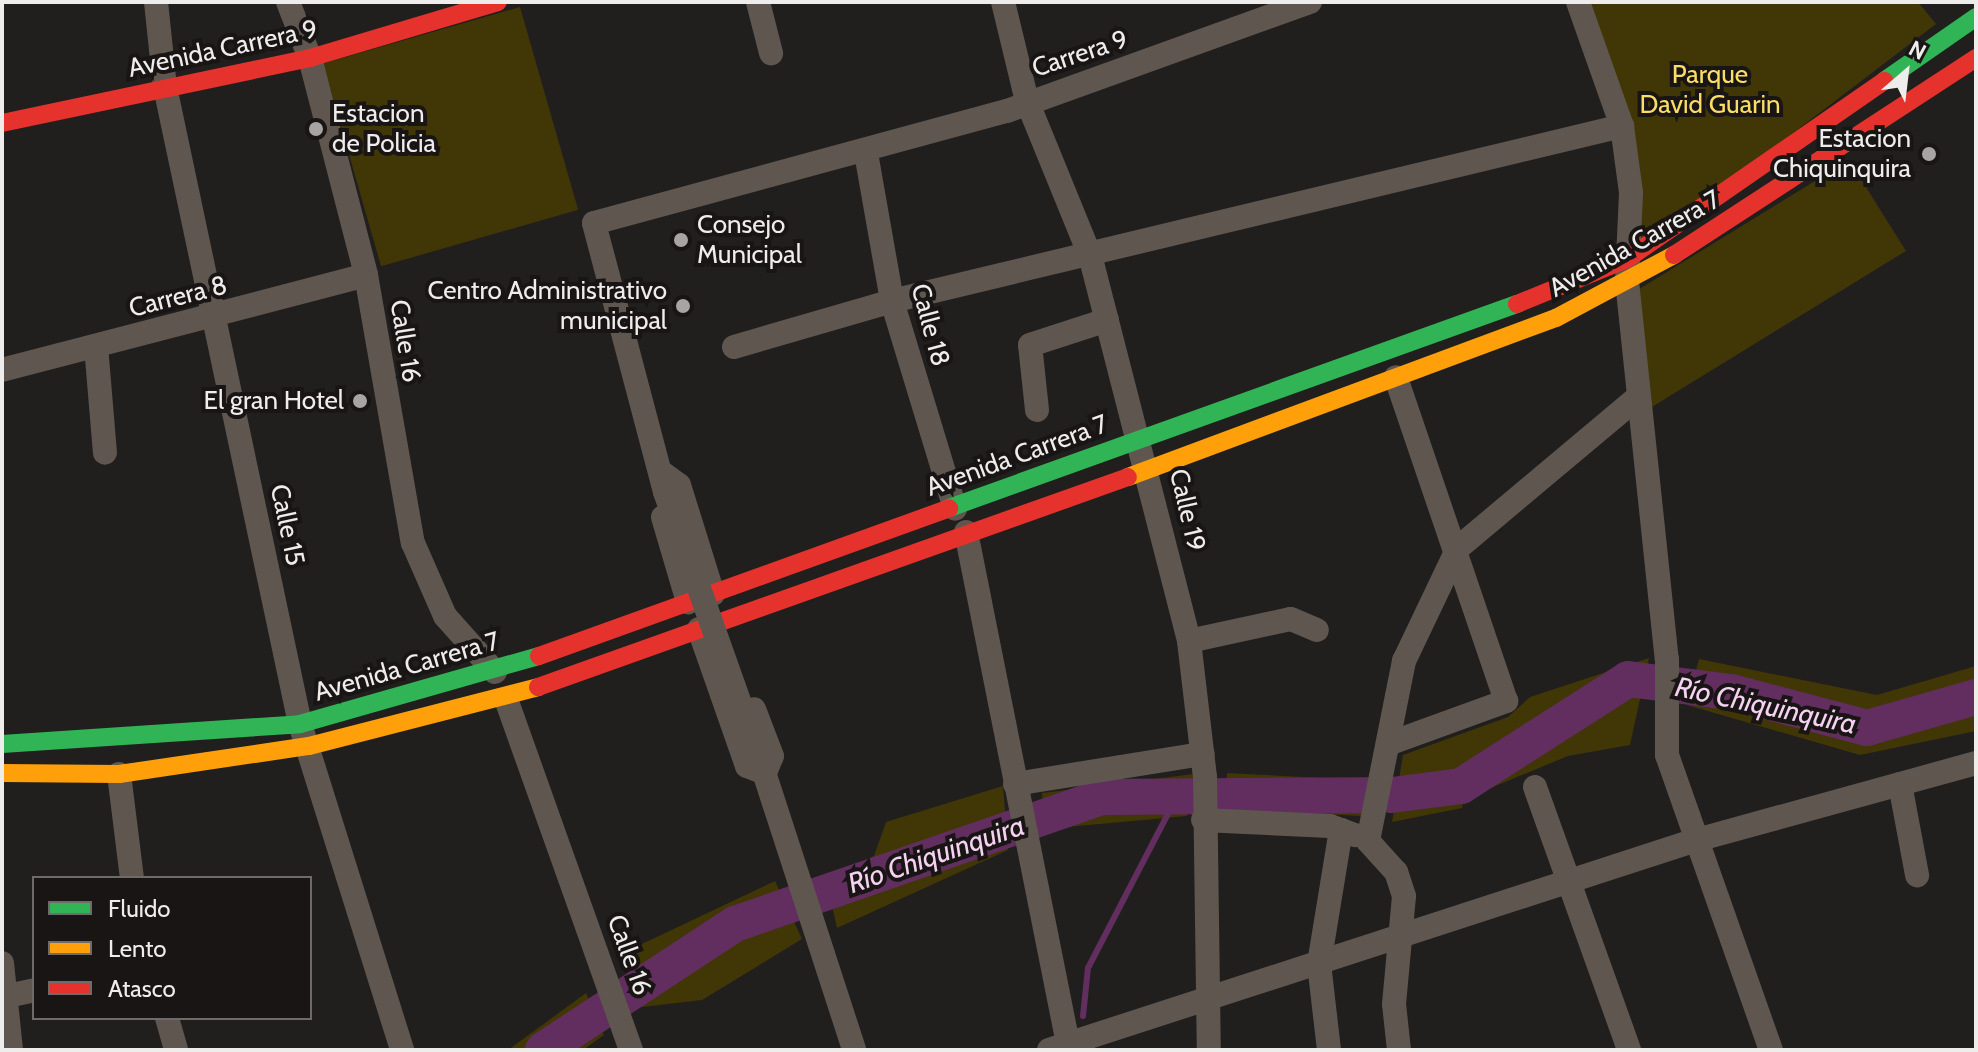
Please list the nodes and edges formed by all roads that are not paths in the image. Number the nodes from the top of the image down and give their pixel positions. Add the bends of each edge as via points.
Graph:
1 (156, 2) edge
2 (288, 2) edge
3 (498, 2) edge
4 (758, 2) edge
5 (1003, 2) edge
6 (1310, 2) edge
7 (1578, 2) edge
8 (1976, 17) edge
9 (771, 53) dead end
10 (310, 58) junction
11 (1976, 58) edge
12 (165, 87) junction
13 (1027, 101) junction
14 (2, 123) edge
15 (1622, 126) junction
16 (866, 153) junction
17 (1090, 255) junction
18 (1627, 270) junction
19 (366, 275) junction
20 (892, 301) junction
21 (214, 319) junction
22 (1107, 320) junction
23 (96, 346) junction
24 (734, 347) dead end
25 (2, 370) edge
26 (1396, 377) junction
27 (1638, 397) junction
28 (1037, 410) dead end
29 (1141, 438) junction
30 (105, 453) dead end
31 (1150, 469) junction
32 (663, 482) junction
33 (955, 509) junction
34 (966, 532) junction
35 (1458, 548) junction
36 (713, 594) junction
37 (688, 602) junction
38 (722, 620) junction
39 (699, 629) junction
40 (1317, 630) dead end
41 (1189, 641) junction
42 (495, 672) junction
43 (506, 699) junction
44 (305, 735) junction
45 (2, 744) edge
46 (1388, 744) junction
47 (1976, 763) edge
48 (1204, 765) junction
49 (762, 766) junction
50 (2, 773) edge
51 (119, 774) junction
52 (1900, 784) junction
53 (1535, 787) dead end
54 (1017, 794) junction
55 (1203, 814) junction
56 (1371, 829) junction
57 (1341, 830) junction
58 (1693, 841) junction
59 (1917, 875) dead end
60 (132, 876) edge
61 (1568, 883) junction
62 (1398, 941) junction
63 (2, 963) edge
64 (1319, 964) junction
65 (32, 990) edge
66 (1208, 993) junction
67 (3, 996) edge
68 (168, 1020) edge
69 (1075, 1045) edge
70 (11, 1050) edge
71 (176, 1050) edge
72 (402, 1050) edge
73 (631, 1050) edge
74 (854, 1050) edge
75 (1209, 1050) edge
76 (1329, 1050) edge
77 (1399, 1050) edge
78 (1629, 1050) edge
79 (1771, 1050) edge

1 - 12 street, Calle 15
2 - 10 street, Calle 16
3 - 10 main road, Avenida Carrera 9
4 - 9 street
5 - 13 street, Calle 19
6 - 13 street, Carrera 9
7 - 15 street
8 - 18 main road, Avenida Carrera 7
10 - 12 main road, Avenida Carrera 9
10 - 19 street, Calle 16
11 - 18 main road, Avenida Carrera 7 via 1712,235
12 - 14 main road, Avenida Carrera 9
12 - 21 street, Calle 15
13 - 16 street, Carrera 9
13 - 17 street, Calle 19
15 - 17 street
15 - 18 street via 1631,193
16 - 20 street, Calle 18
16 - 32 street via 594,223
17 - 20 street
17 - 22 street, Calle 19
18 - 26 main road, Avenida Carrera 7 via 1556,318
18 - 27 street
18 - 29 main road, Avenida Carrera 7
19 - 21 street, Carrera 8
19 - 42 street, Calle 16 via 394,457 426,584 468,648
20 - 24 street
20 - 33 street, Calle 18
21 - 23 street, Carrera 8
21 - 44 street, Calle 15
22 - 28 street via 1030,345
22 - 29 street, Calle 19
23 - 25 street, Carrera 8
23 - 30 street
26 - 31 main road, Avenida Carrera 7
26 - 35 street
27 - 35 street
27 - 58 street via 1667,659 1667,755
29 - 31 street, Calle 19
29 - 33 main road, Avenida Carrera 7
31 - 34 main road, Avenida Carrera 7
31 - 41 street, Calle 19
32 - 36 street via 679,485
32 - 37 street via 656,494
32 - 49 street, bridge
33 - 36 main road, Avenida Carrera 7
34 - 38 main road, Avenida Carrera 7
34 - 54 street
35 - 46 street via 1404,661
35 - 46 street via 1506,702
36 - 37 main road, Avenida Carrera 7
37 - 42 main road, Avenida Carrera 7
38 - 39 main road, Avenida Carrera 7
38 - 49 street via 772,756
39 - 43 main road, Avenida Carrera 7
39 - 49 street via 747,766
40 - 41 street via 1291,619
41 - 48 street, Calle 19
42 - 44 main road, Avenida Carrera 7
43 - 44 main road, Avenida Carrera 7
43 - 73 street, Calle 16
44 - 45 main road, Avenida Carrera 7
44 - 51 main road, Avenida Carrera 7
44 - 72 street, Calle 15
46 - 56 street
47 - 52 street
48 - 54 street
48 - 55 street, Calle 19
49 - 74 street
50 - 51 main road, Avenida Carrera 7
51 - 60 street
52 - 58 street
52 - 59 street
53 - 61 street
54 - 69 street
55 - 57 street
55 - 66 street, Calle 19
56 - 57 street
56 - 62 street via 1404,896
57 - 64 street
58 - 61 street
58 - 79 street
61 - 62 street
61 - 78 street
62 - 64 street
62 - 77 street
63 - 67 street
64 - 66 street
64 - 76 street
65 - 67 street
66 - 69 street
66 - 75 street, Calle 19
67 - 70 street
68 - 71 street

